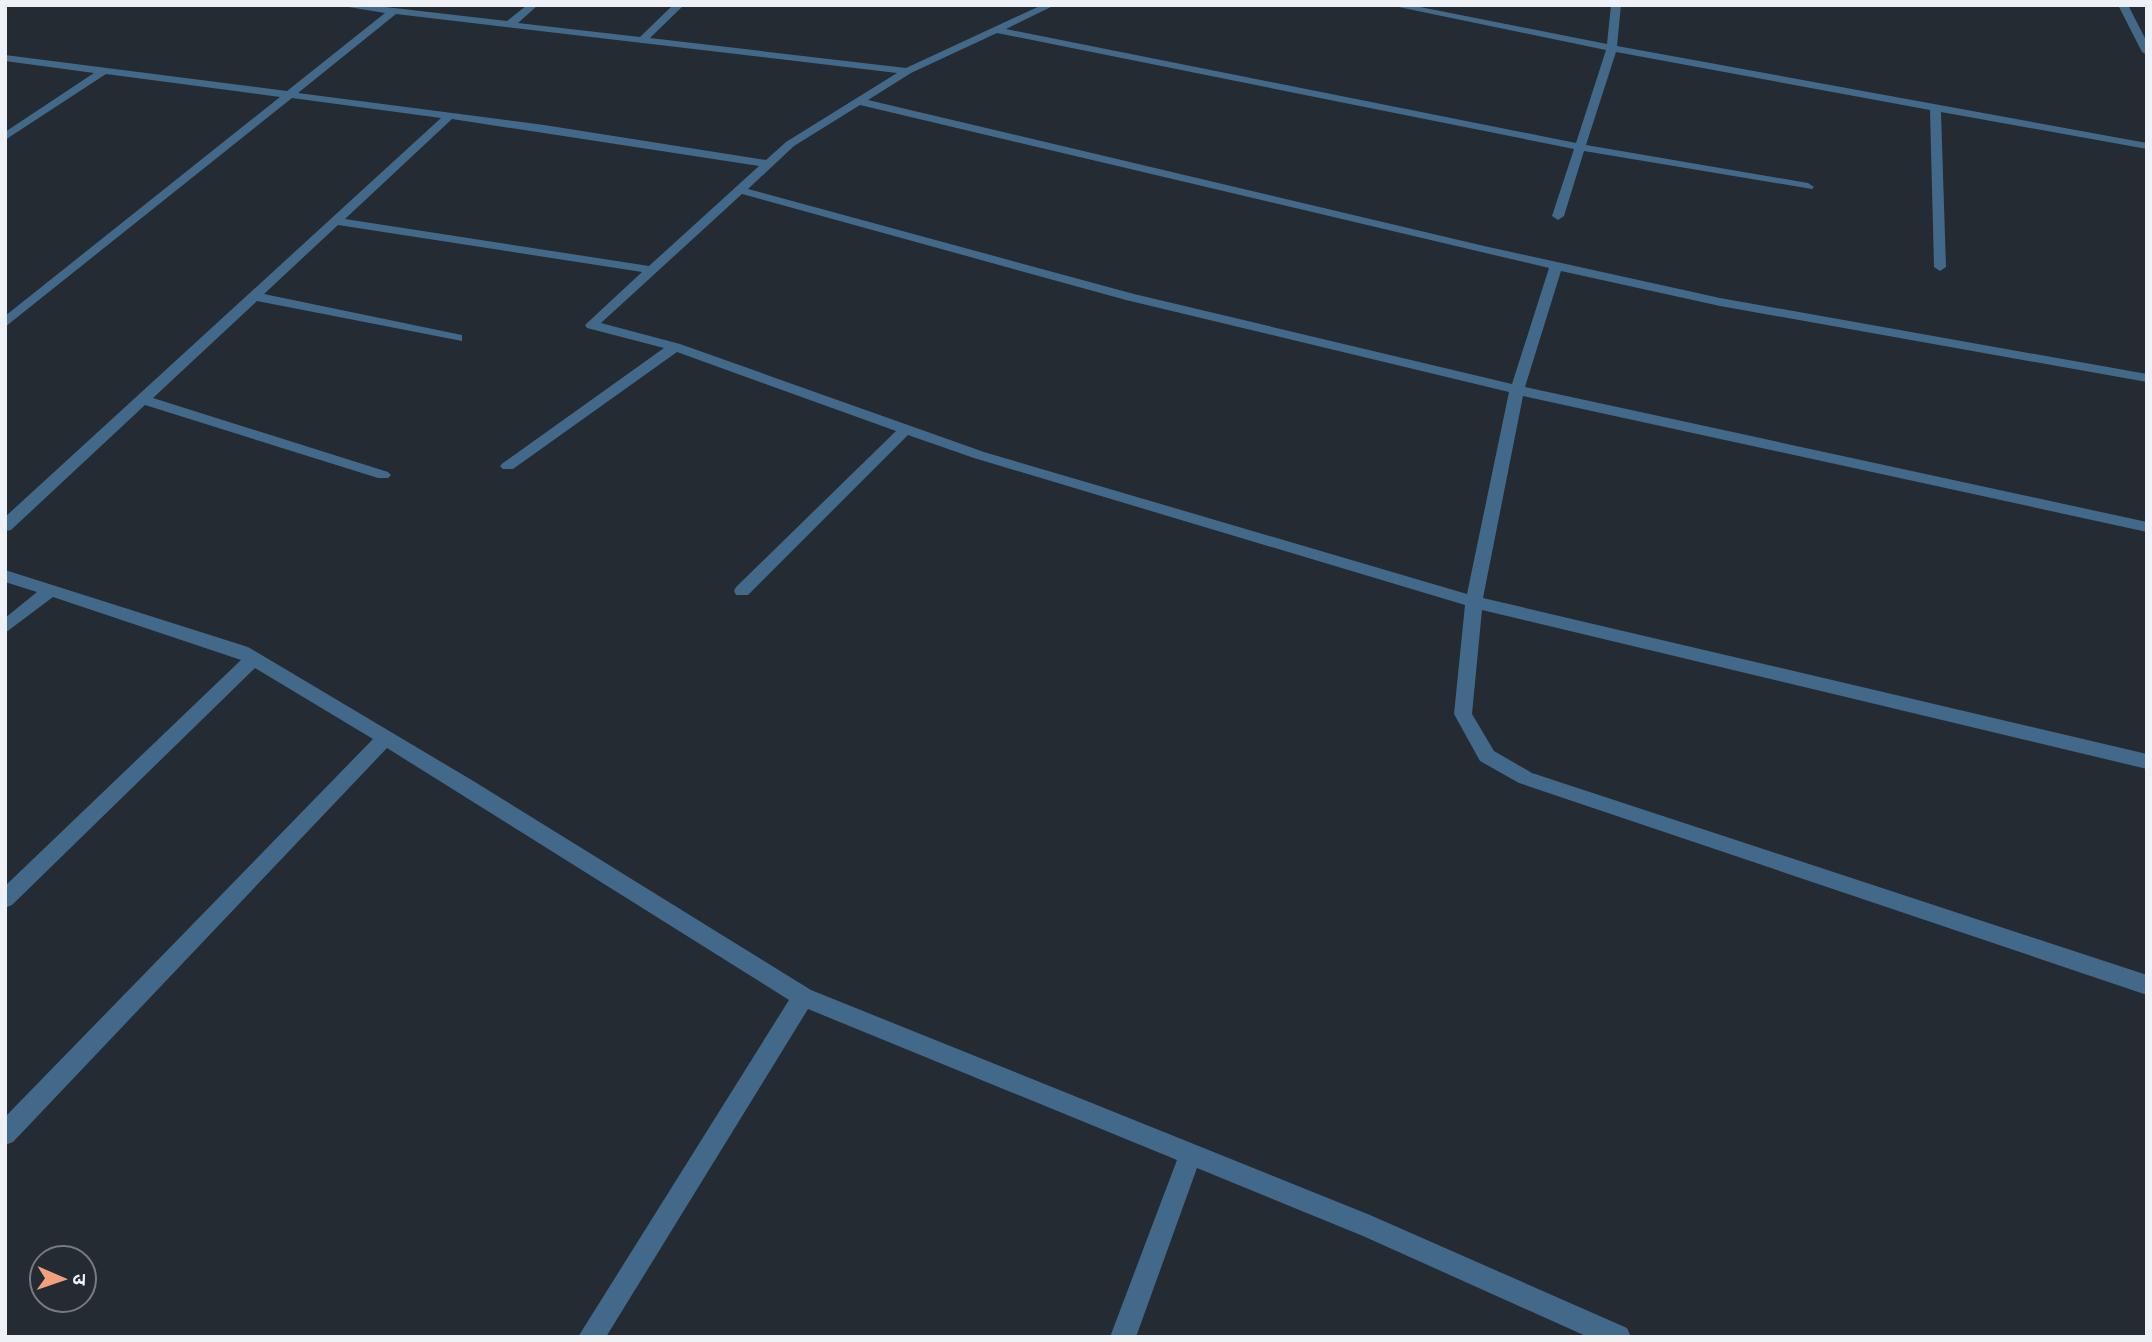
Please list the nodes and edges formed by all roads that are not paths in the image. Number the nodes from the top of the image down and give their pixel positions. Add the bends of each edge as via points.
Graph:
1 (341, 5) edge
2 (533, 5) edge
3 (679, 5) edge
4 (1050, 5) edge
5 (1394, 5) edge
6 (1616, 5) edge
7 (2123, 5) edge
8 (394, 11) junction
9 (509, 25) junction
10 (995, 30) junction
11 (642, 40) junction
12 (1612, 48) junction
13 (2147, 52) edge
14 (5, 58) edge
15 (104, 71) junction
16 (907, 71) junction
17 (289, 95) junction
18 (858, 101) junction
19 (1935, 107) junction
20 (449, 116) junction
21 (5, 138) edge
22 (2147, 146) edge
23 (1580, 147) junction
24 (768, 164) junction
25 (1808, 187) dead end
26 (740, 190) junction
27 (1558, 216) dead end
28 (335, 221) junction
29 (1556, 265) junction
30 (1940, 267) dead end
31 (652, 270) junction
32 (254, 296) junction
33 (5, 323) edge
34 (457, 338) dead end
35 (675, 347) junction
36 (2147, 378) edge
37 (1517, 390) junction
38 (142, 399) junction
39 (907, 428) junction
40 (508, 466) dead end
41 (383, 475) dead end
42 (5, 526) edge
43 (2147, 527) edge
44 (5, 576) edge
45 (50, 591) junction
46 (742, 591) dead end
47 (1474, 602) junction
48 (5, 627) edge
49 (253, 659) junction
50 (385, 738) junction
51 (2147, 762) edge
52 (5, 899) edge
53 (2147, 985) edge
54 (803, 997) junction
55 (5, 1134) edge
56 (1191, 1153) junction
57 (591, 1337) edge
58 (1123, 1337) edge
59 (1618, 1337) edge

1 - 8 street
2 - 9 street
3 - 11 street
4 - 10 street
5 - 12 street
6 - 12 street
7 - 13 street
8 - 9 street
8 - 17 street
9 - 11 street
10 - 16 street
10 - 23 street
11 - 16 street
12 - 19 street
12 - 23 street
14 - 15 street
15 - 17 street
15 - 21 street
16 - 18 street
17 - 20 street
17 - 33 street
18 - 24 street via 790,144
18 - 29 street
19 - 22 street
19 - 30 street
20 - 24 street
20 - 28 street
23 - 25 street
23 - 27 street
24 - 26 street
26 - 31 street
26 - 37 street via 1131,297
28 - 31 street
28 - 32 street
29 - 36 street via 1720,302
29 - 37 street
31 - 35 street via 592,325
32 - 34 street
32 - 38 street
35 - 39 street
35 - 40 street
37 - 43 street
37 - 47 street
38 - 41 street
38 - 42 street
39 - 46 street
39 - 47 street via 979,455
44 - 45 street
45 - 48 street
45 - 49 street
47 - 51 street
47 - 53 street via 1464,714 1487,756 1526,778
49 - 50 street
49 - 52 street
50 - 54 street
50 - 55 street
54 - 56 street
54 - 57 street
56 - 58 street
56 - 59 street

